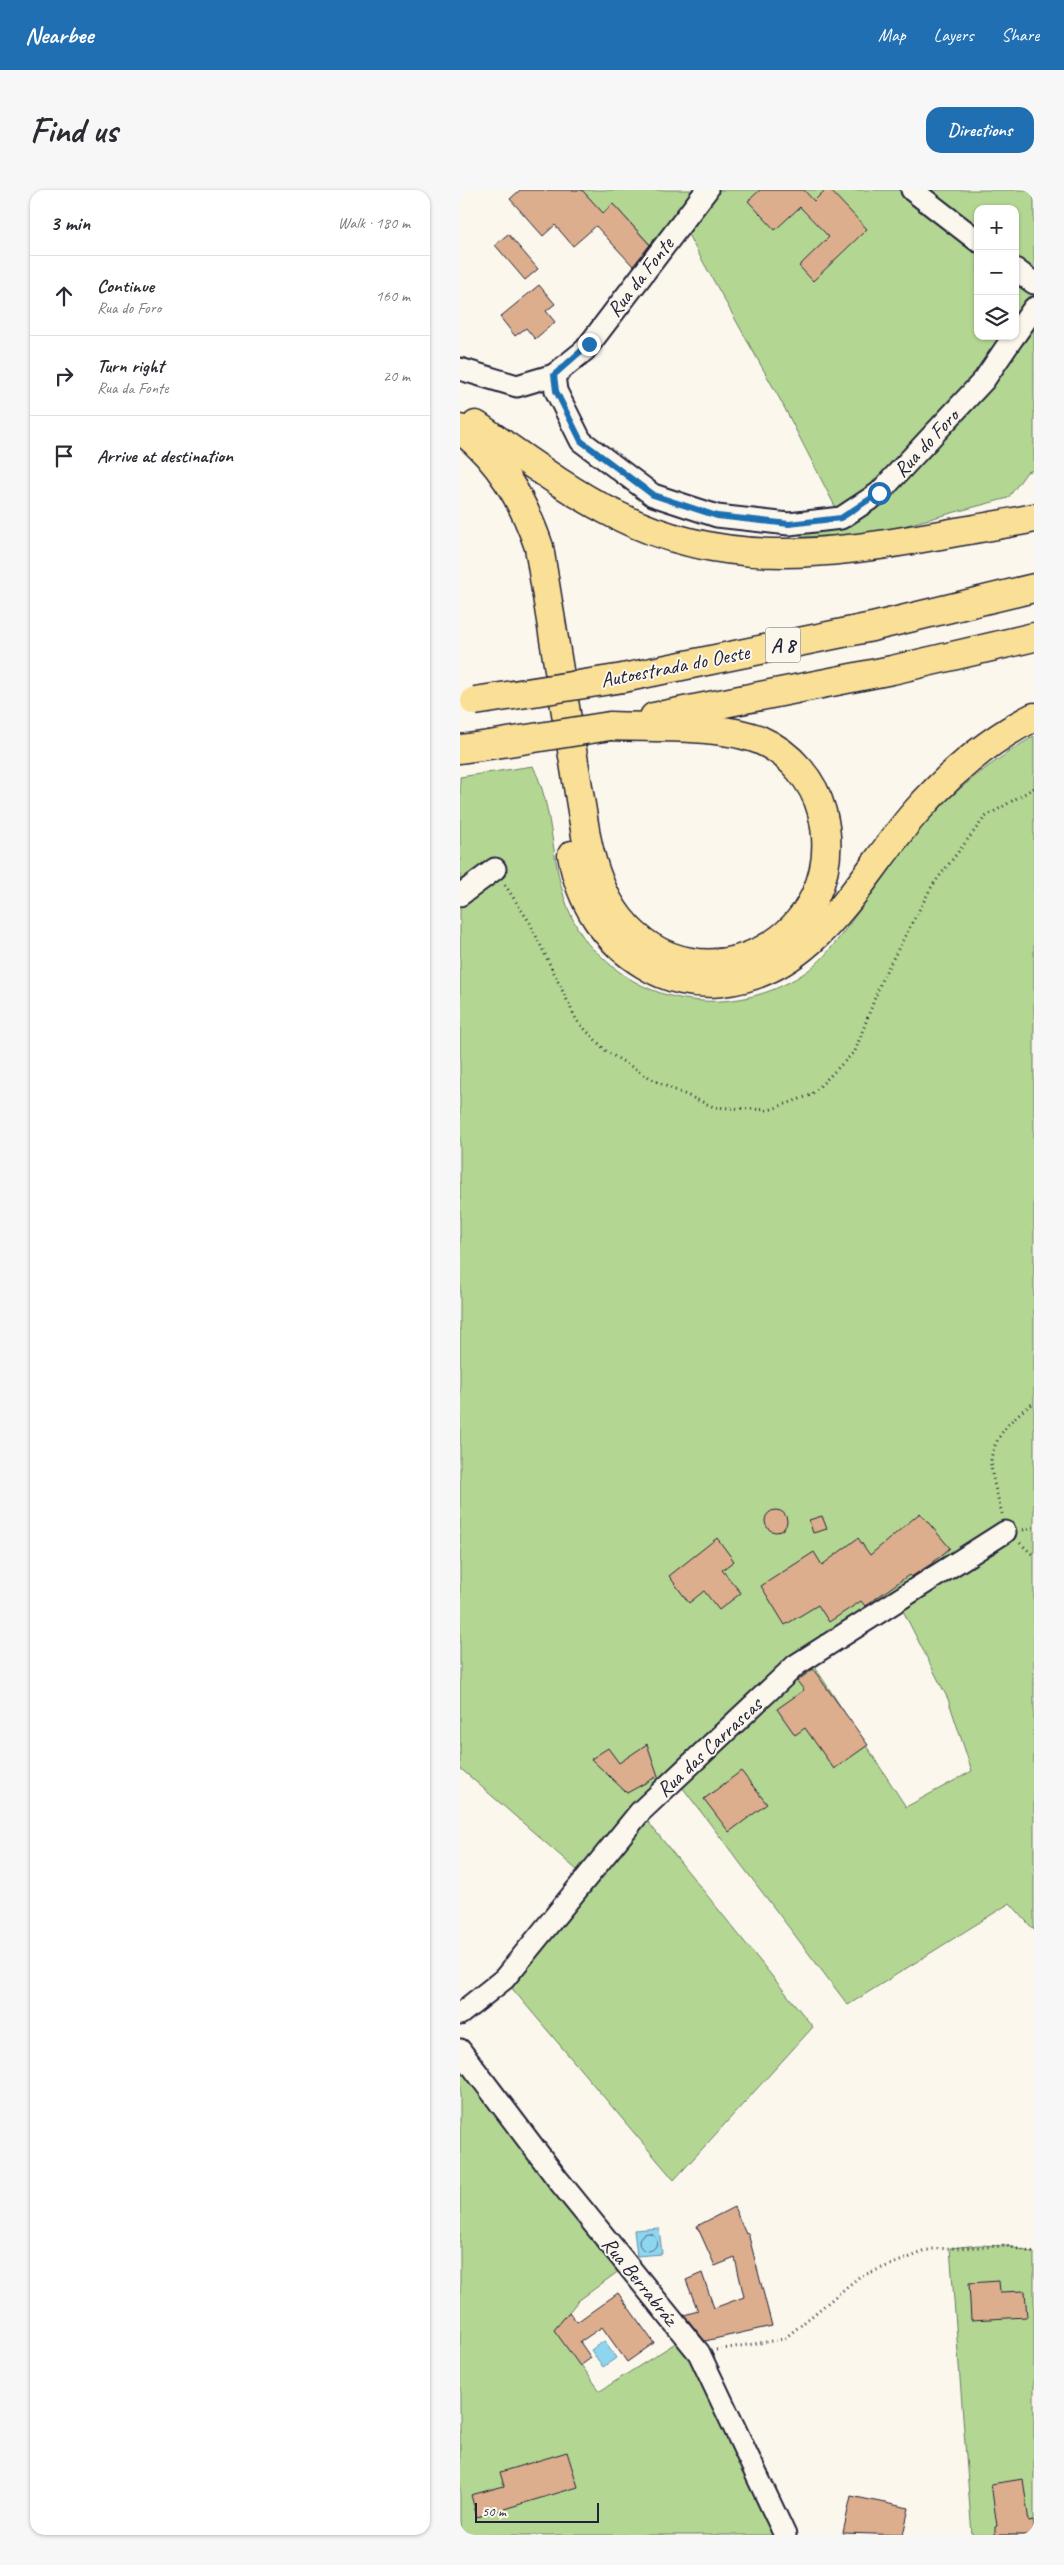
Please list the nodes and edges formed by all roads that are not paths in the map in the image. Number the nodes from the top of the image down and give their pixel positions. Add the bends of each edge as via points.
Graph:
1 (707, 190) edge
2 (912, 190) edge
3 (974, 238) edge
4 (1019, 272) edge
5 (1034, 283) edge
6 (1034, 308) edge
7 (1019, 329) edge
8 (1012, 340) edge
9 (460, 369) edge
10 (554, 375) junction
11 (460, 415) edge
12 (460, 429) edge
13 (460, 450) edge
14 (1034, 518) edge
15 (1034, 588) edge
16 (1034, 637) edge
17 (468, 702) edge
18 (1034, 718) edge
19 (610, 726) junction
20 (460, 749) edge
21 (495, 869) dead end
22 (460, 895) edge
23 (1005, 1532) road end
24 (460, 2014) edge
25 (460, 2050) edge
26 (785, 2535) edge

1 - 10 street, Rua da Fonte via 584,350
2 - 3 street
4 - 5 street
6 - 7 street, Rua do Foro
8 - 10 street, Rua do Foro via 984,380 879,493 841,518 789,524 717,516 653,495 581,441 556,391
9 - 10 street, Rua da Fonte via 517,386
11 - 14 highway via 609,511 643,527 705,545 777,554 826,553 872,548
12 - 19 highway via 503,471 530,520 539,547 590,858 607,901 620,920 652,947 690,962 734,961 757,953 782,938 811,905 826,867 827,840 820,803 810,783 779,751 761,740 736,732
13 - 18 highway via 493,487 518,538 526,567 574,865 582,892 595,919 609,937 651,970 674,978 712,983 753,977 794,956 830,922 914,814 954,773 977,754
15 - 17 highway, Autoestrada do Oeste / A 8, bridge via 872,627 623,678
16 - 19 highway, A 8 via 892,670
19 - 20 highway, A 8, bridge
21 - 22 street
23 - 24 street, Rua das Carrascas via 796,1665 640,1812 504,1979
25 - 26 street, Rua Berrabráz via 559,2181 699,2353

